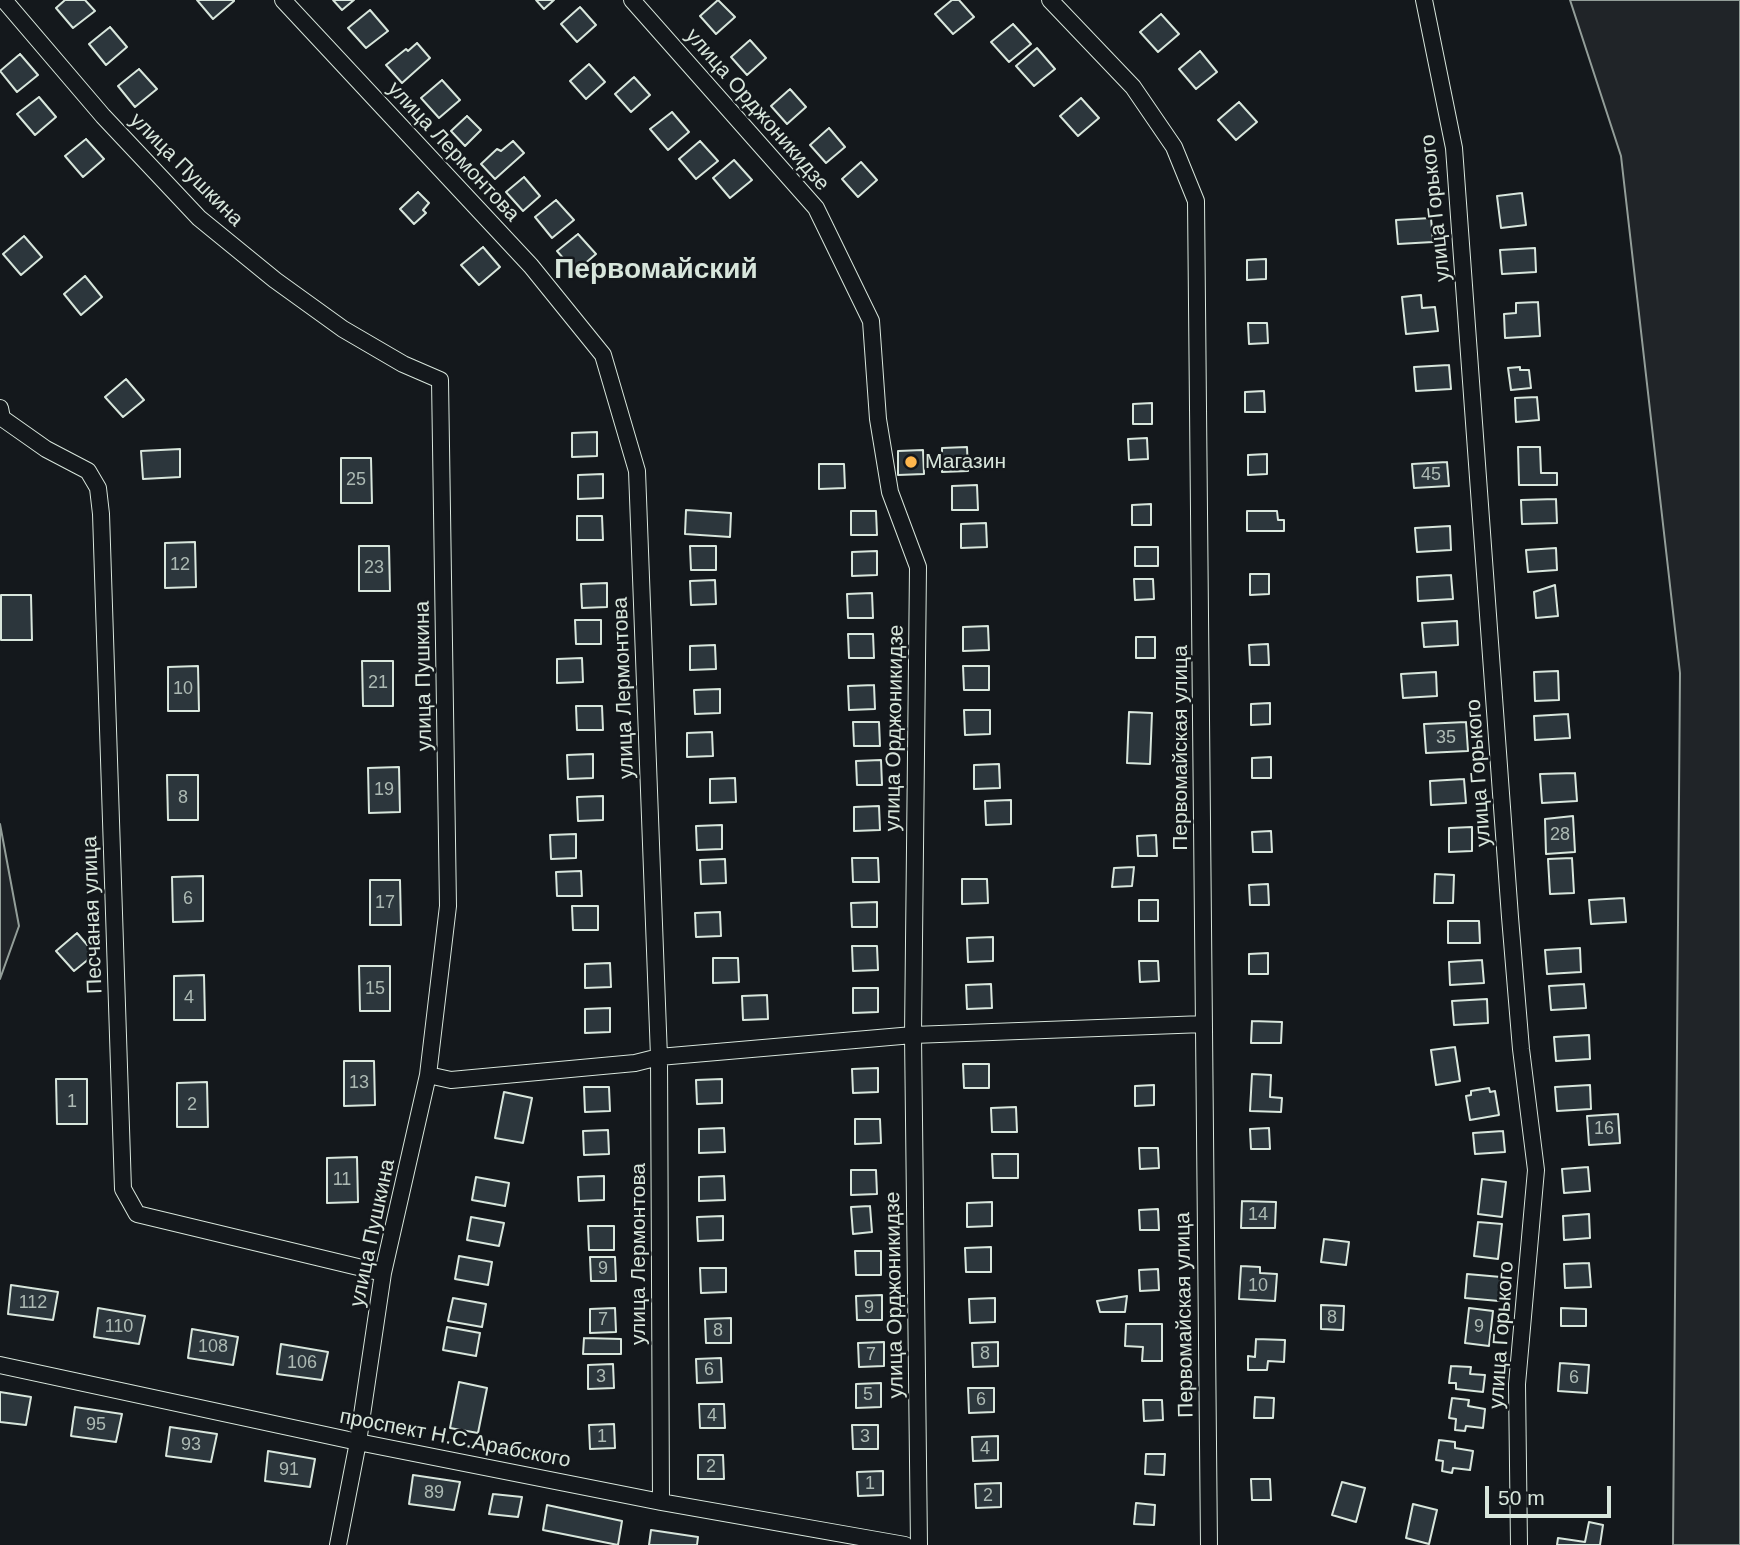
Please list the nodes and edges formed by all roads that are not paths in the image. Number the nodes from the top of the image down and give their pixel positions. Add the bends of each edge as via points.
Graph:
1 (4, 0) edge
2 (283, 0) edge
3 (632, 0) edge
4 (1050, 0) edge
5 (1424, 0) edge
6 (0, 408) edge
7 (1204, 1024) junction
8 (913, 1035) junction
9 (659, 1057) junction
10 (428, 1075) junction
11 (383, 1273) junction
12 (0, 1365) edge
13 (358, 1442) junction
14 (661, 1502) junction
15 (338, 1545) edge
16 (905, 1545) edge
17 (919, 1545) edge
18 (1209, 1545) edge
19 (1519, 1545) edge

1 - 10 street, улица Пушкина via 103,117 198,218 343,329 403,365 440,380 448,906
2 - 9 street, улица Лермонтова via 531,266 603,355 637,471
3 - 8 street, улица Орджоникидзе via 816,208 871,321 878,419 890,492 918,567
4 - 7 street, Первомайская улица via 1133,87 1174,147 1196,201
5 - 19 street, улица Горького via 1454,148 1511,930 1536,1170 1517,1384
6 - 11 street, Песчаная улица via 2,418 88,471 98,488 122,1189 137,1214
7 - 8 street
7 - 18 street, Первомайская улица
8 - 9 street
8 - 17 street, улица Орджоникидзе
9 - 10 street via 451,1080
9 - 14 street, улица Лермонтова
10 - 11 street, улица Пушкина
11 - 13 street, улица Пушкина
12 - 13 street, проспект Н.С.Арабского
13 - 14 street, проспект Н.С.Арабского
13 - 15 street, улица Пушкина
14 - 16 street, проспект Н.С.Арабского

